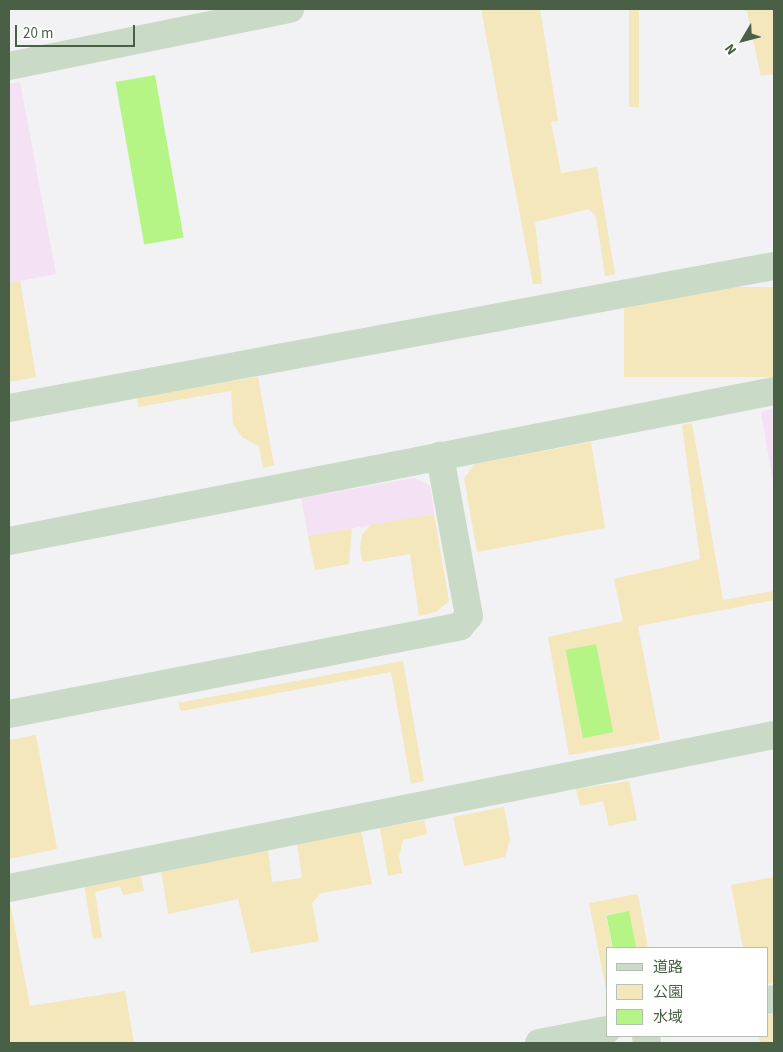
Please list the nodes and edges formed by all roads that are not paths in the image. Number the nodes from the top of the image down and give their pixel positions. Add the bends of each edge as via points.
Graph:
1 (290, 9) edge
2 (9, 66) edge
3 (774, 266) edge
4 (774, 391) edge
5 (9, 408) edge
6 (440, 456) junction
7 (9, 538) edge
8 (9, 714) edge
9 (774, 735) edge
10 (9, 888) edge
11 (606, 1030) edge
12 (539, 1043) edge

1 - 2 street
3 - 5 street
4 - 6 street
6 - 7 street
6 - 8 street via 469,616 460,626
9 - 10 street
11 - 12 street

